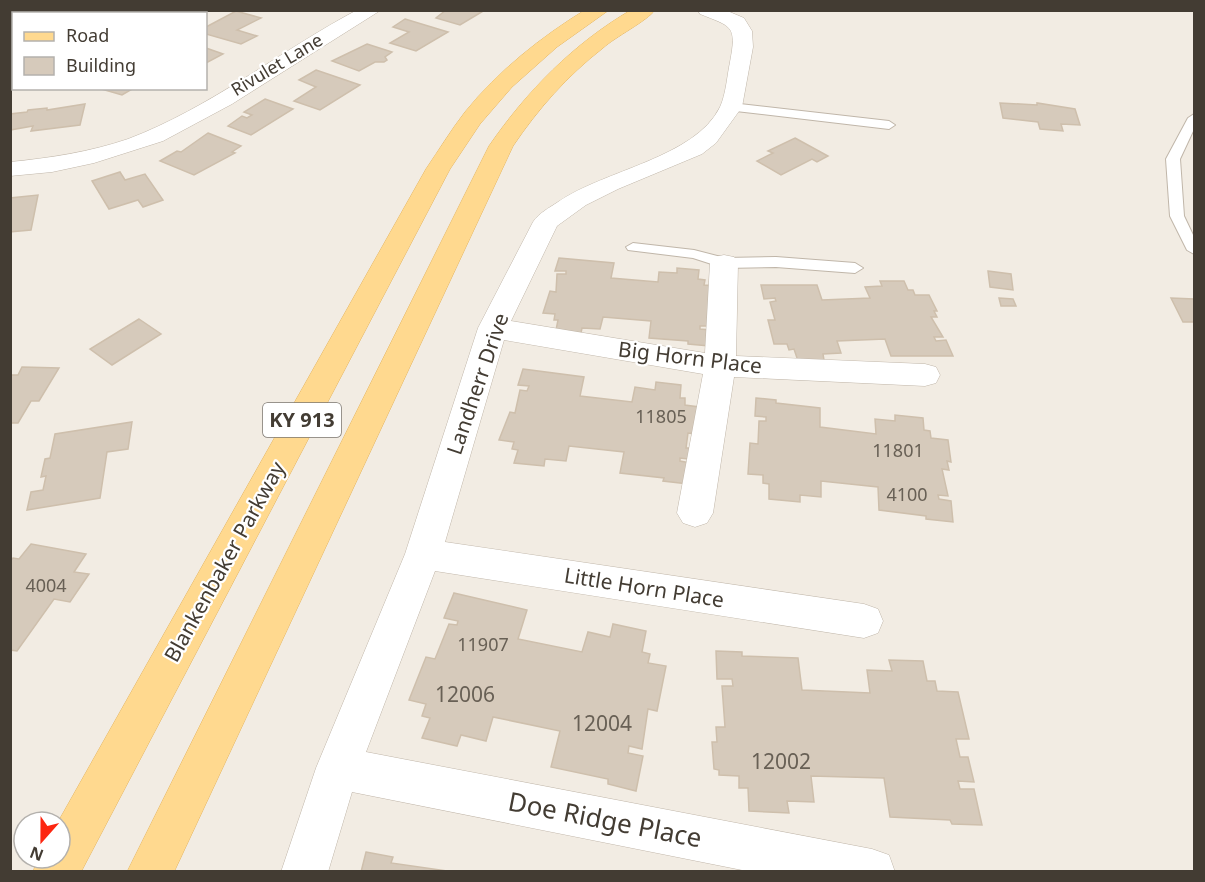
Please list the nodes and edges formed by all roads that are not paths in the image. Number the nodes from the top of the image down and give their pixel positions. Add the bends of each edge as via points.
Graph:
1 (372, 10) edge
2 (600, 10) edge
3 (646, 10) edge
4 (707, 10) edge
5 (731, 107) junction
6 (1194, 118) edge
7 (889, 125) dead end
8 (10, 169) edge
9 (633, 247) dead end
10 (1194, 250) edge
11 (724, 263) junction
12 (855, 268) dead end
13 (494, 328) junction
14 (720, 366) junction
15 (925, 375) dead end
16 (695, 513) dead end
17 (423, 554) junction
18 (864, 621) dead end
19 (339, 768) junction
20 (56, 872) edge
21 (150, 872) edge
22 (304, 872) edge
23 (872, 872) edge

1 - 8 street, Rivulet Lane via 174,127 82,160
2 - 20 main road, Blankenbaker Parkway / KY 913 via 559,36 502,85 476,113 438,169
3 - 21 main road, KY 913 via 608,34 549,84 501,146
4 - 5 street, Landherr Drive via 737,22 742,32 743,47
5 - 7 lane
5 - 13 street, Landherr Drive via 713,132 694,149 609,184 546,222
6 - 10 lane via 1173,159 1177,216
9 - 11 lane via 694,254
11 - 12 lane
11 - 14 street
13 - 14 street, Big Horn Place
13 - 17 street, Landherr Drive
14 - 15 street, Big Horn Place
14 - 16 street
17 - 18 street, Little Horn Place
17 - 19 street, Landherr Drive
19 - 22 street, Landherr Drive
19 - 23 street, Doe Ridge Place

